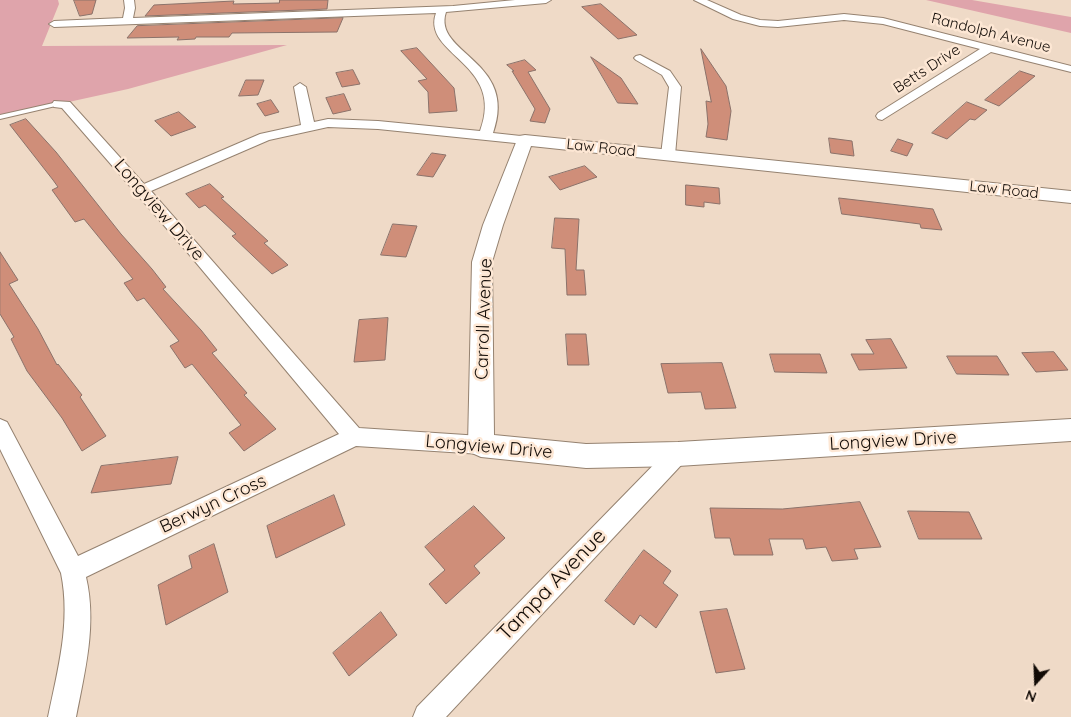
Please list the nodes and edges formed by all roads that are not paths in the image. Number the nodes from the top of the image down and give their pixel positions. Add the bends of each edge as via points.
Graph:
1 (129, 0) edge
2 (546, 0) edge
3 (699, 0) edge
4 (513, 2) edge
5 (442, 10) junction
6 (127, 21) junction
7 (54, 24) dead end
8 (988, 48) junction
9 (640, 58) dead end
10 (1071, 69) edge
11 (300, 87) dead end
12 (58, 104) joint
13 (882, 116) dead end
14 (0, 117) edge
15 (308, 126) junction
16 (485, 136) junction
17 (525, 140) junction
18 (668, 155) junction
19 (142, 190) junction
20 (1071, 197) edge
21 (0, 428) edge
22 (1071, 430) edge
23 (354, 437) junction
24 (482, 445) junction
25 (678, 454) junction
26 (73, 571) junction
27 (62, 717) edge
28 (427, 717) edge

1 - 6 street
2 - 4 street
3 - 8 street, Randolph Avenue via 753,22 778,24 844,17 870,19
4 - 5 street
5 - 6 street
5 - 16 street via 440,31 454,49 474,66 492,96 492,119
6 - 7 street
8 - 10 street, Randolph Avenue
8 - 13 street, Betts Drive
9 - 18 street via 666,73 675,87
11 - 15 street
12 - 14 lane
12 - 19 street, Longview Drive via 66,105
15 - 16 street, Law Road via 362,124
15 - 19 street, Law Road via 265,137
16 - 17 street, Law Road
17 - 18 street, Law Road
17 - 24 street, Carroll Avenue via 482,262
18 - 20 street, Law Road
19 - 23 street, Longview Drive
21 - 26 street
22 - 25 street, Longview Drive
23 - 24 street, Longview Drive
23 - 26 street, Berwyn Cross
24 - 25 street, Longview Drive via 586,456
25 - 28 street, Tampa Avenue
26 - 27 street via 80,608 79,624

